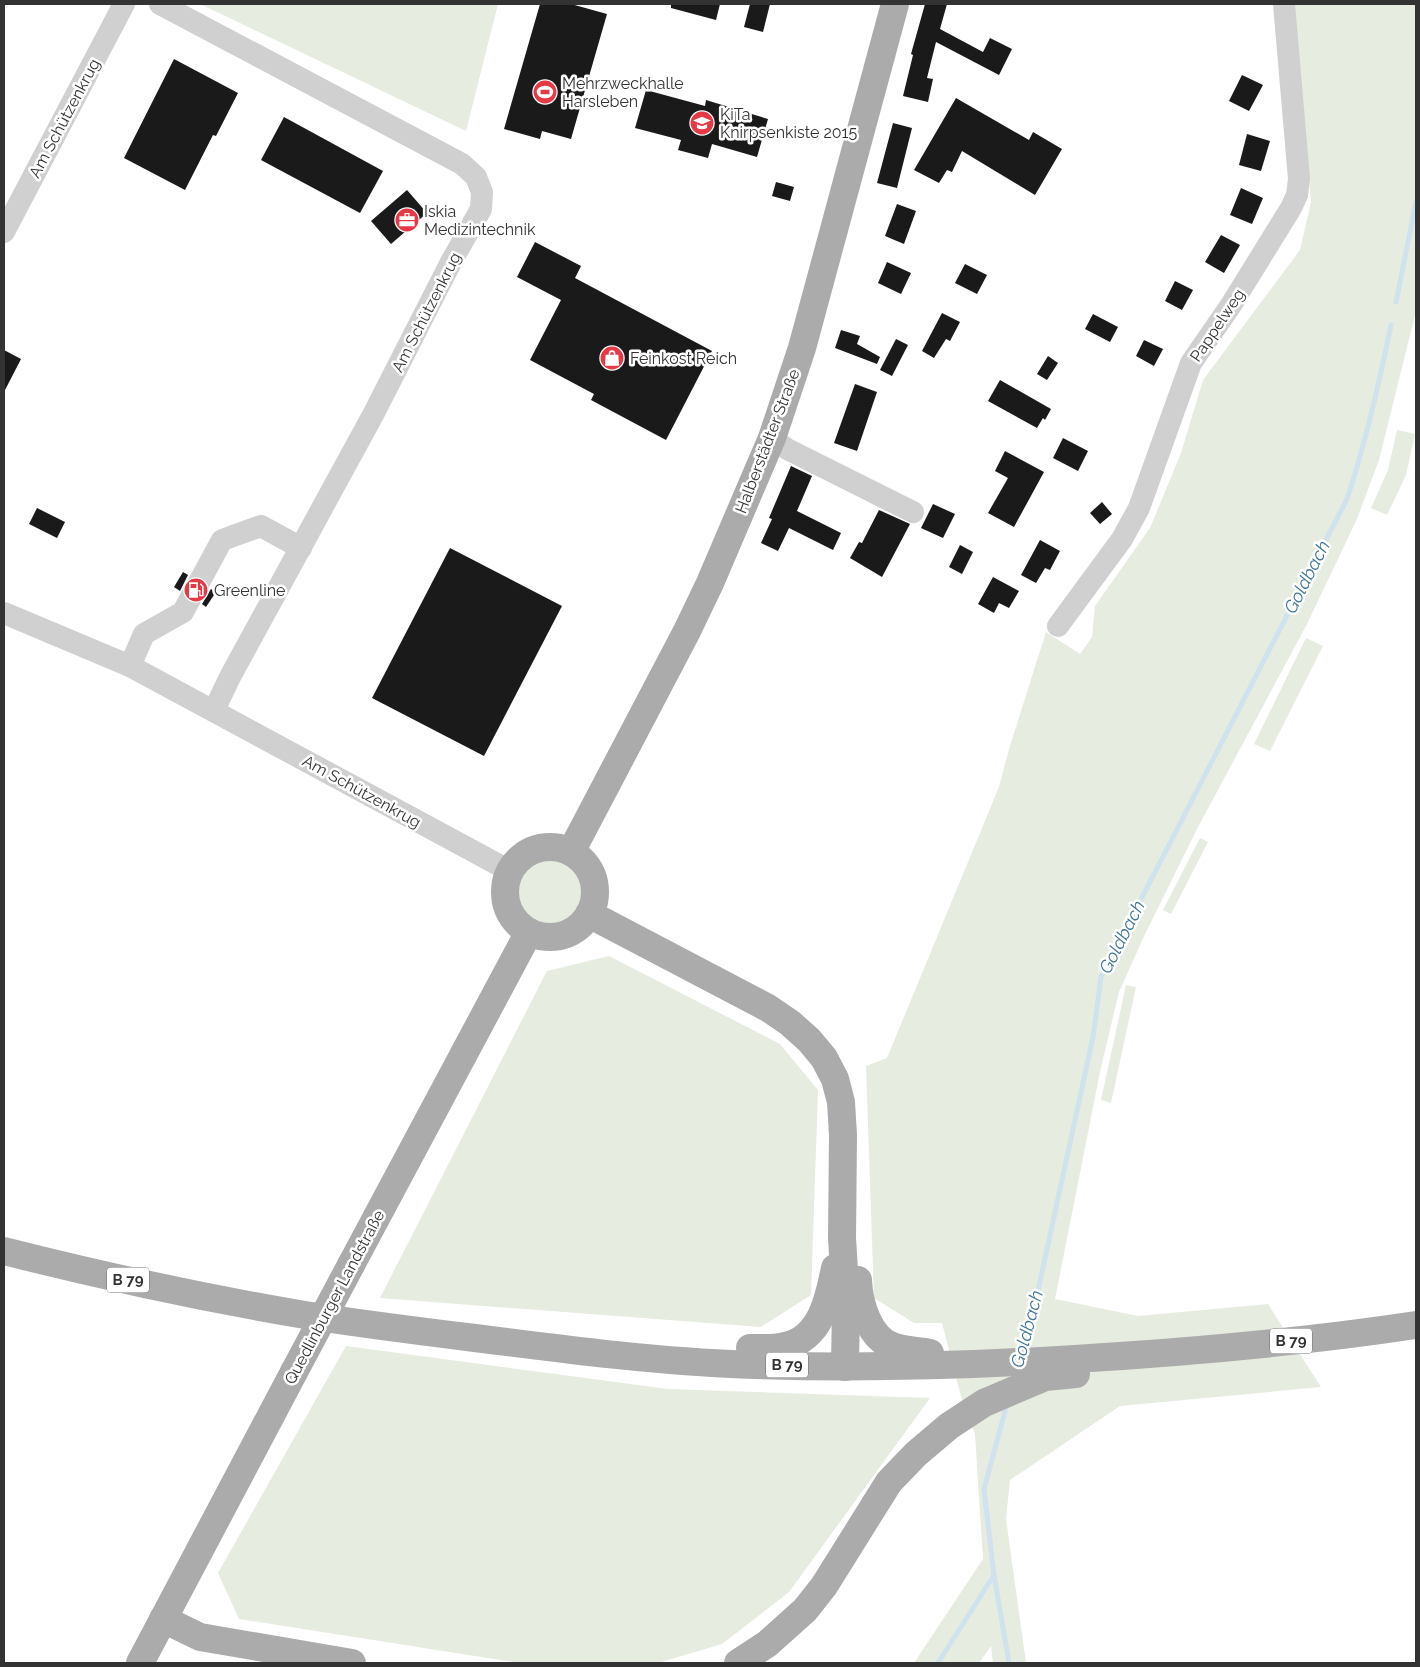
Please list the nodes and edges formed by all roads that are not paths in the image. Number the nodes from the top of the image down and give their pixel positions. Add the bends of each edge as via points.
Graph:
1 (124, 4) edge
2 (160, 4) edge
3 (895, 4) edge
4 (1284, 4) edge
5 (4, 232) edge
6 (772, 438) junction
7 (913, 512) dead end
8 (300, 548) junction
9 (4, 613) edge
10 (1058, 626) dead end
11 (130, 666) junction
12 (214, 710) junction
13 (571, 852) junction
14 (510, 871) junction
15 (589, 914) junction
16 (529, 932) junction
17 (842, 1238) junction
18 (4, 1251) edge
19 (1416, 1325) edge
20 (730, 1364) junction
21 (947, 1366) junction
22 (845, 1367) junction
23 (1045, 1369) junction
24 (163, 1619) junction
25 (200, 1637) junction
26 (140, 1663) edge
27 (151, 1663) edge
28 (352, 1663) edge
29 (738, 1663) edge

1 - 5 street, Am Schützenkrug
2 - 8 street, Am Schützenkrug via 462,164 476,178 482,192 481,209
3 - 6 main road, Halberstädter Straße via 802,348
4 - 10 street, Pappelweg via 1299,179 1296,195 1231,305 1191,363 1139,508 1122,539
6 - 7 street
6 - 13 main road, Halberstädter Straße via 703,599
8 - 11 street via 261,526 222,540 183,612 144,634
8 - 12 street, Am Schützenkrug
9 - 11 street, Am Schützenkrug
11 - 12 street, Am Schützenkrug
12 - 14 street, Am Schützenkrug
13 - 14 main road via 554,847 536,849 516,861
13 - 15 main road via 586,866 594,884 595,894
14 - 16 main road via 505,890 508,910 513,919
15 - 16 main road via 576,929 563,935 548,937
15 - 17 main road via 768,1008 790,1023 824,1058 835,1079 841,1102
16 - 24 main road, Quedlinburger Landstraße, bridge
17 - 20 main road via 828,1302 814,1327 805,1337 787,1346 746,1348
17 - 21 main road via 857,1258 862,1309 881,1339 894,1347 929,1352
17 - 22 main road
18 - 20 main road, B 79 via 129,1281 305,1315 574,1351
19 - 23 main road, B 79 via 1185,1352 1165,1366
20 - 22 main road, B 79
21 - 22 main road, B 79
21 - 23 main road, B 79 via 983,1364
23 - 29 main road via 949,1426 902,1467 805,1610 767,1644
24 - 25 main road
24 - 26 main road, Quedlinburger Landstraße
25 - 27 main road via 175,1646
25 - 28 main road

